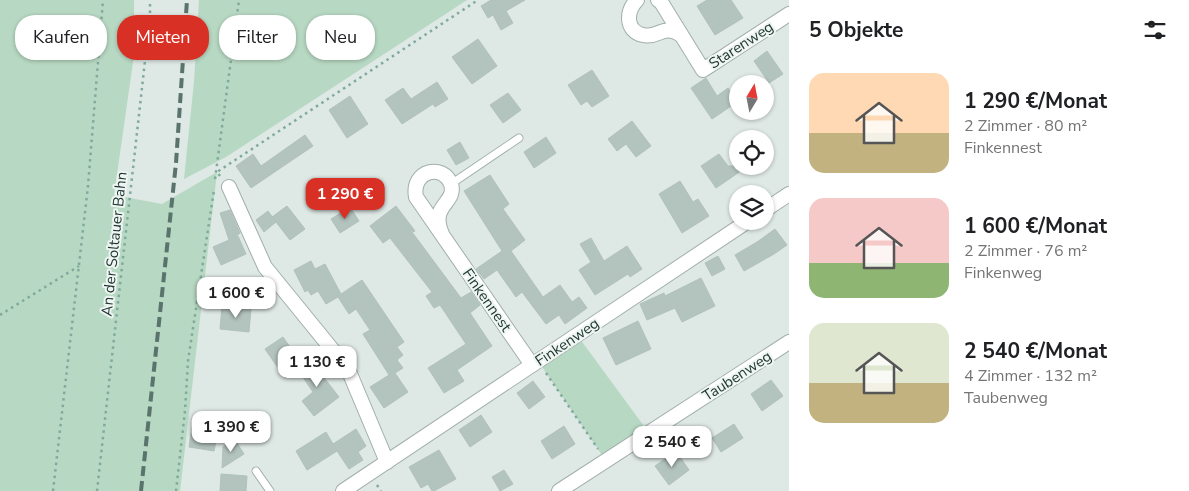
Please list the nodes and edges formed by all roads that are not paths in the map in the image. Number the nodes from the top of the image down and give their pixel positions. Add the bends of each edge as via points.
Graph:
1 (637, 0) edge
2 (658, 0) edge
3 (789, 14) edge
4 (681, 35) junction
5 (519, 138) dead end
6 (451, 184) junction
7 (229, 187) dead end
8 (789, 194) edge
9 (774, 204) edge
10 (734, 230) edge
11 (442, 234) junction
12 (789, 342) edge
13 (535, 363) junction
14 (386, 462) junction
15 (256, 472) dead end
16 (270, 491) edge
17 (343, 491) edge
18 (559, 491) edge

1 - 4 street via 628,14 637,32 650,35 674,30
2 - 4 street, Starenweg
3 - 4 street, Starenweg via 703,70
5 - 6 lane
6 - 11 street via 450,197 439,218
6 - 11 street, Finkennest via 442,174 427,172 416,182 414,189 416,197
7 - 14 street via 265,267 348,369
8 - 9 street
10 - 13 street, Finkenweg
11 - 13 street, Finkennest
12 - 18 street, Taubenweg
13 - 14 street, Finkenweg
14 - 17 street, Finkenweg
15 - 16 lane

